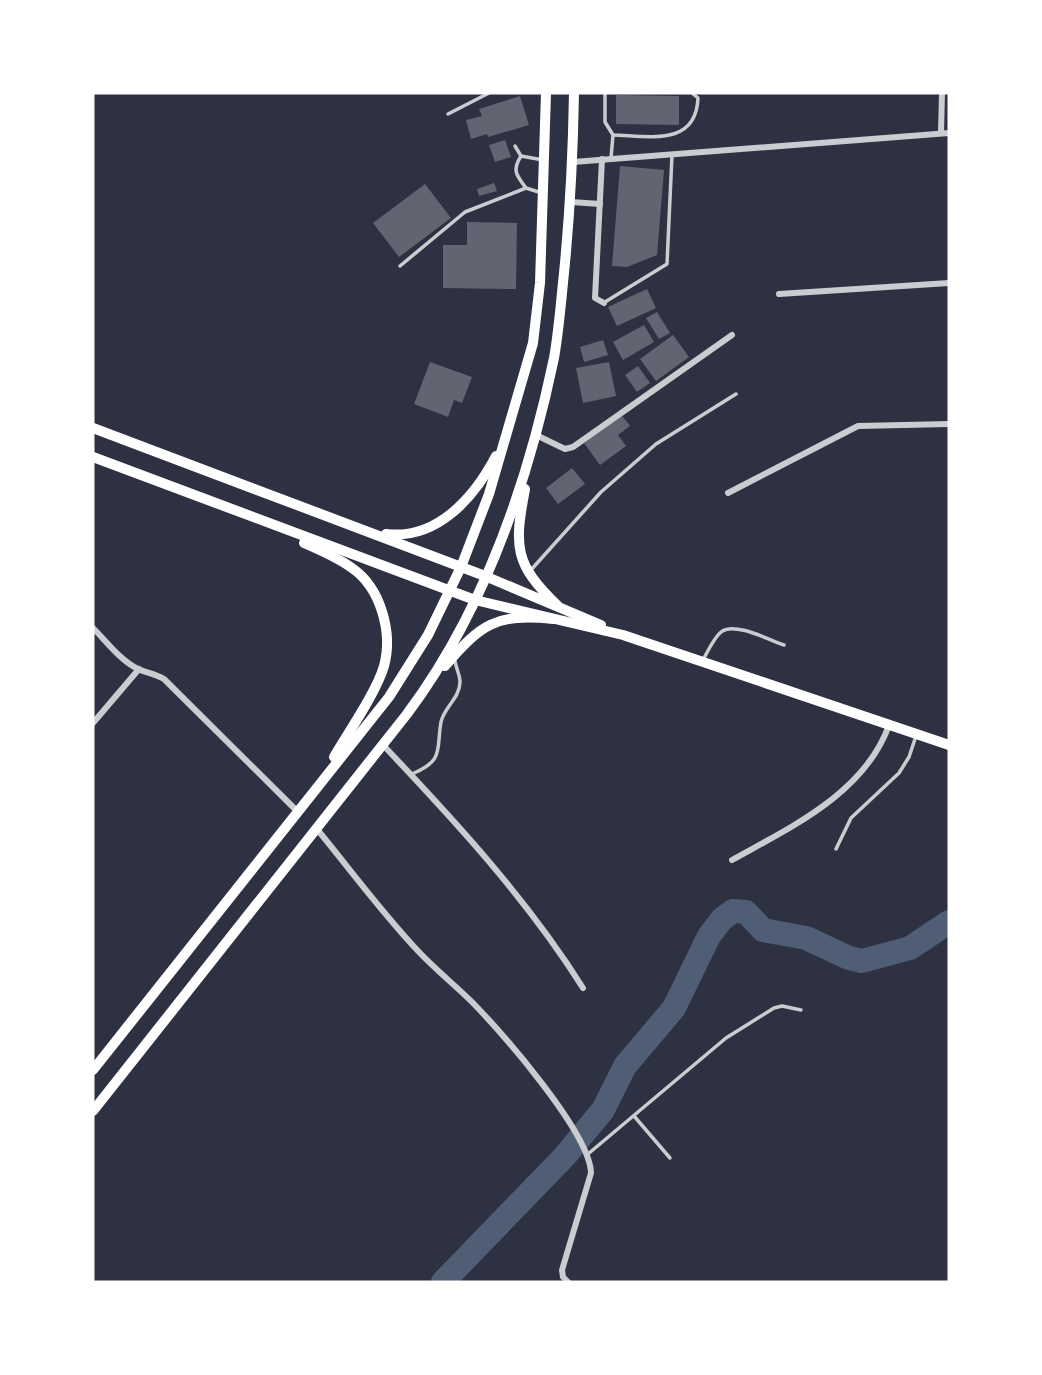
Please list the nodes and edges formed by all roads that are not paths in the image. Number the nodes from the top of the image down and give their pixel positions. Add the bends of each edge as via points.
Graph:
1 (489, 93) edge
2 (546, 93) edge
3 (573, 93) edge
4 (606, 93) edge
5 (692, 93) edge
6 (942, 93) edge
7 (448, 114) dead end
8 (941, 133) junction
9 (949, 133) edge
10 (613, 135) junction
11 (515, 146) dead end
12 (672, 153) junction
13 (521, 156) junction
14 (611, 158) junction
15 (602, 159) junction
16 (545, 161) junction
17 (573, 162) junction
18 (526, 188) junction
19 (544, 193) junction
20 (570, 202) junction
21 (600, 204) junction
22 (400, 266) dead end
23 (949, 283) edge
24 (779, 293) dead end
25 (604, 303) joint
26 (732, 335) dead end
27 (736, 394) dead end
28 (949, 424) edge
29 (510, 427) junction
30 (93, 428) edge
31 (536, 435) junction
32 (93, 457) edge
33 (728, 493) dead end
34 (218, 504) junction
35 (369, 532) junction
36 (461, 566) junction
37 (528, 573) junction
38 (485, 576) junction
39 (450, 590) junction
40 (475, 600) junction
41 (558, 606) junction
42 (553, 619) junction
43 (93, 628) edge
44 (623, 635) junction
45 (784, 645) dead end
46 (454, 655) junction
47 (702, 662) junction
48 (139, 669) junction
49 (426, 688) junction
50 (93, 723) edge
51 (889, 725) junction
52 (917, 734) junction
53 (383, 745) junction
54 (949, 745) edge
55 (411, 774) junction
56 (317, 787) junction
57 (297, 811) junction
58 (316, 828) junction
59 (836, 849) dead end
60 (732, 860) dead end
61 (583, 988) dead end
62 (801, 1010) dead end
63 (93, 1070) edge
64 (93, 1111) edge
65 (634, 1116) junction
66 (588, 1154) junction
67 (670, 1158) dead end
68 (568, 1282) edge

1 - 7 lane
2 - 16 highway
3 - 17 highway
4 - 10 lane via 605,122
5 - 10 lane via 698,98 698,111 690,127 671,136
6 - 8 street
8 - 9 street
8 - 12 street
10 - 14 lane
11 - 13 lane
12 - 14 street
12 - 25 lane via 667,264
13 - 16 lane
13 - 18 lane via 515,174
14 - 15 street
15 - 17 street
15 - 21 street
16 - 19 highway
17 - 20 highway
18 - 19 lane
18 - 22 lane via 465,212
19 - 29 highway via 533,343
20 - 21 street
20 - 31 highway via 554,356
21 - 25 street via 595,298
23 - 24 street
26 - 31 street via 573,447 565,449
27 - 37 lane via 656,444 601,492
28 - 33 street via 858,426
29 - 35 highway via 475,492 450,516 421,532 401,536
29 - 36 highway
30 - 35 highway
31 - 37 highway via 518,528
31 - 38 highway
32 - 34 highway
34 - 39 highway
34 - 56 highway via 354,568 380,604 386,628 384,667
35 - 36 highway
36 - 38 highway
36 - 39 highway
37 - 41 highway
38 - 40 highway
38 - 41 main road
39 - 40 highway
39 - 56 highway via 428,635 388,697
40 - 42 main road
40 - 49 highway
41 - 44 main road
42 - 44 main road
42 - 46 highway via 508,618 470,638
43 - 48 street
44 - 47 main road
45 - 47 lane via 735,628 724,629
46 - 49 highway
46 - 55 lane via 460,685 441,722 438,751 429,766
47 - 51 main road
48 - 50 street
48 - 57 street via 164,679
49 - 53 highway
51 - 52 main road
51 - 60 street via 874,756 844,789 799,822
52 - 54 main road
52 - 59 lane via 899,773 851,818
53 - 55 street
53 - 58 highway
55 - 61 street via 526,905
56 - 57 highway
57 - 63 highway
58 - 64 highway
58 - 66 street via 418,952 509,1044
62 - 65 lane via 774,1008 726,1038
65 - 66 lane
65 - 67 lane
66 - 68 street via 592,1173 562,1270

